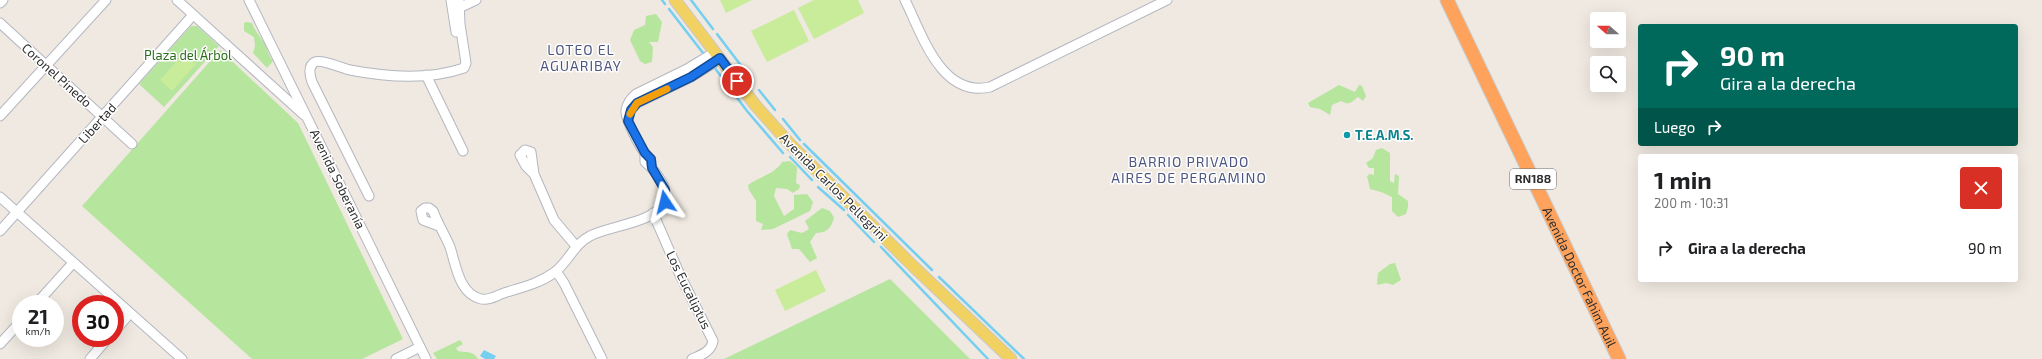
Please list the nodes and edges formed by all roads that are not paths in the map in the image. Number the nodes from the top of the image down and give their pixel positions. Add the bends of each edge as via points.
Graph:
1 (3, 0) edge
2 (106, 0) edge
3 (177, 0) edge
4 (249, 0) edge
5 (451, 0) edge
6 (476, 0) edge
7 (675, 0) edge
8 (905, 0) edge
9 (1167, 0) edge
10 (1447, 0) edge
11 (0, 3) edge
12 (459, 4) edge
13 (194, 15) junction
14 (0, 23) edge
15 (717, 55) junction
16 (465, 57) junction
17 (47, 65) junction
18 (426, 75) junction
19 (0, 116) edge
20 (102, 116) junction
21 (308, 118) junction
22 (132, 144) dead end
23 (462, 151) dead end
24 (534, 174) dead end
25 (369, 196) dead end
26 (0, 197) edge
27 (17, 212) junction
28 (653, 213) junction
29 (440, 226) dead end
30 (0, 231) edge
31 (576, 246) junction
32 (74, 263) junction
33 (556, 272) junction
34 (44, 295) edge
35 (130, 313) junction
36 (124, 320) edge
37 (12, 331) edge
38 (0, 344) edge
39 (100, 347) edge
40 (420, 347) junction
41 (90, 359) edge
42 (182, 359) edge
43 (396, 359) edge
44 (426, 359) edge
45 (602, 359) edge
46 (692, 359) edge
47 (1011, 359) edge
48 (1619, 359) edge

1 - 11 street
2 - 17 street
3 - 13 street
4 - 21 street, Avenida Soberanía
5 - 16 street via 454,25
6 - 12 street
7 - 15 main road, Avenida Carlos Pellegrini
8 - 9 street via 935,61 944,72 964,86 980,89 990,87
10 - 48 highway, Avenida Doctor Fahim Auil / RN188
12 - 16 street
13 - 20 street, Libertad
13 - 21 street
14 - 17 street, Coronel Pinedo
15 - 28 street via 636,94 630,101 626,112 628,121 645,153 651,159 652,168 665,190 666,196 661,208
15 - 47 main road, Avenida Carlos Pellegrini via 789,143
16 - 18 street via 464,68 451,73
17 - 19 street
17 - 20 street, Coronel Pinedo
18 - 23 street
18 - 25 street via 371,73 321,61 311,66 312,82
20 - 22 street, Coronel Pinedo
20 - 27 street, Libertad
21 - 40 street, Avenida Soberanía
24 - 31 street via 554,220
26 - 27 street
27 - 30 street, Libertad
27 - 32 street
28 - 31 street via 633,223 593,234
28 - 46 street, Los Eucaliptus via 713,341 712,346
29 - 33 street via 450,246 462,284 475,297 487,300 542,281
31 - 33 street
32 - 34 street
32 - 35 street
33 - 45 street
35 - 36 street
35 - 42 street
37 - 38 street
39 - 41 street
40 - 43 street
40 - 44 street, Avenida Soberanía

